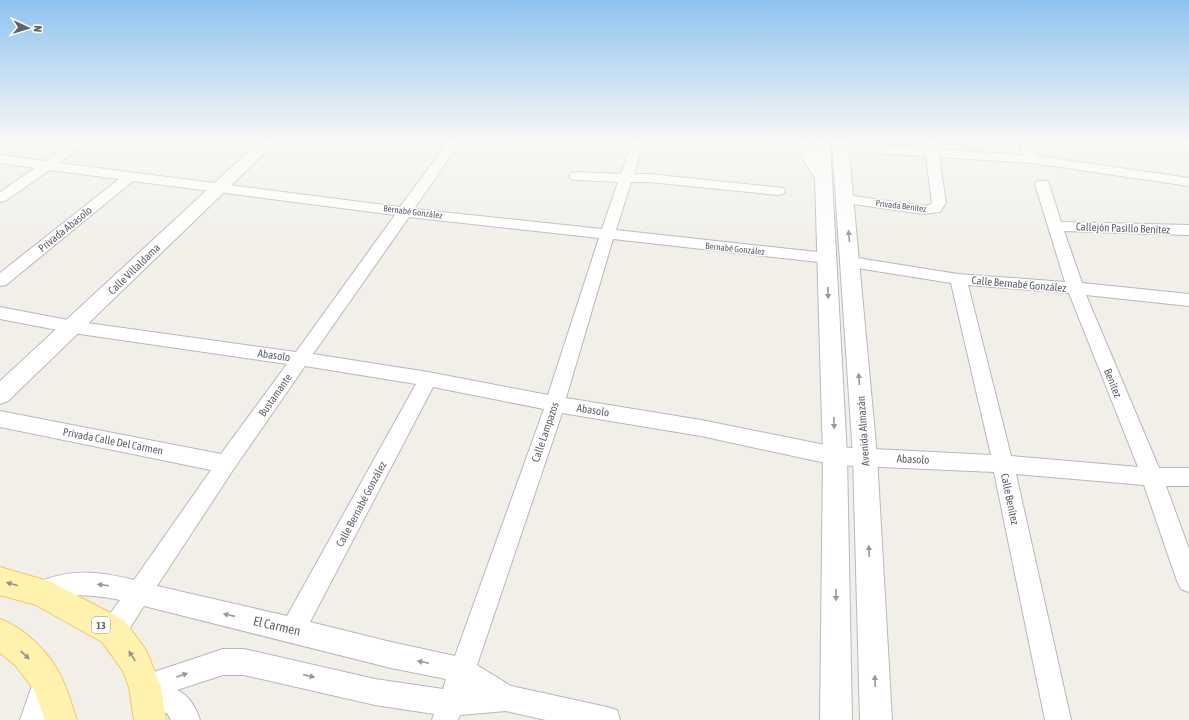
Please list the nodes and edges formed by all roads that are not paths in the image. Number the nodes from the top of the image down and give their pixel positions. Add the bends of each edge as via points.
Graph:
1 (32, 176) edge
2 (120, 176) edge
3 (232, 176) edge
4 (431, 176) edge
5 (576, 176) dead end
6 (820, 176) edge
7 (824, 176) edge
8 (844, 176) edge
9 (936, 176) edge
10 (1143, 176) edge
11 (130, 177) junction
12 (625, 178) junction
13 (824, 182) junction
14 (1189, 182) edge
15 (1042, 184) dead end
16 (219, 188) junction
17 (778, 191) dead end
18 (0, 198) edge
19 (846, 199) junction
20 (406, 212) junction
21 (1056, 226) junction
22 (1189, 230) edge
23 (607, 235) junction
24 (827, 258) junction
25 (851, 262) junction
26 (958, 279) junction
27 (0, 281) edge
28 (1074, 288) junction
29 (1189, 300) edge
30 (0, 313) edge
31 (73, 327) junction
32 (301, 359) junction
33 (428, 379) junction
34 (0, 395) edge
35 (555, 404) junction
36 (0, 419) edge
37 (835, 456) junction
38 (865, 456) junction
39 (226, 464) junction
40 (1003, 464) junction
41 (1152, 477) junction
42 (1189, 477) edge
43 (0, 581) edge
44 (1189, 581) edge
45 (41, 592) junction
46 (140, 593) junction
47 (293, 630) junction
48 (113, 631) junction
49 (0, 634) edge
50 (462, 670) junction
51 (46, 680) junction
52 (506, 698) junction
53 (147, 701) edge
54 (448, 712) edge
55 (33, 720) edge
56 (61, 720) edge
57 (187, 720) edge
58 (607, 720) edge
59 (836, 720) edge
60 (876, 720) edge
61 (1058, 720) edge

1 - 18 street
2 - 11 street, Bernabé González
3 - 16 main road, Calle Villaldama
4 - 20 street, Bustamante
5 - 12 street
6 - 13 street
7 - 13 main road
8 - 19 main road, Avenida Almazán
9 - 19 street, Privada Benítez via 939,203 935,209 924,210
10 - 14 street
11 - 16 street, Bernabé González
11 - 27 street, Privada Abasolo
12 - 17 street via 649,178
12 - 23 street, Calle Lampazos
13 - 24 main road
15 - 21 street, Benítez
16 - 20 street, Bernabé González
16 - 31 main road, Calle Villaldama
25 -> 19 main road, Avenida Almazán
20 - 23 street, Bernabé González
20 - 32 street, Bustamante
21 - 22 street, Callejón Pasillo Benítez
21 - 28 street, Benítez
23 - 24 street, Bernabé González
23 - 35 street, Calle Lampazos
24 -> 37 main road
25 - 26 street, Calle Bernabé González
38 -> 25 main road, Avenida Almazán
26 - 28 street, Calle Bernabé González
26 - 40 street, Calle Benítez
28 - 29 street, Calle Bernabé González
28 - 41 street, Benítez
30 - 31 street, Abasolo
31 - 32 street, Abasolo
31 - 34 main road, Calle Villaldama
32 - 33 street, Abasolo
32 - 39 street, Bustamante
33 - 35 street, Abasolo
33 - 47 street, Calle Bernabé González
35 - 37 street, Abasolo via 701,428
35 - 50 street, Calle Lampazos
36 - 39 street, Privada Calle Del Carmen
37 - 38 street, Abasolo
37 -> 59 main road
38 - 40 street, Abasolo
60 -> 38 main road, Avenida Almazán
39 - 46 street, Bustamante
40 - 41 street, Abasolo
40 - 61 street, Calle Benítez
41 - 42 street, Abasolo
41 - 44 street, Benítez
45 -> 43 main road, 13
46 -> 45 street, El Carmen via 105,585 86,584 67,584
45 - 48 main road, 13
47 -> 46 street, El Carmen
46 - 48 street, Bustamante
50 -> 47 street, El Carmen
53 -> 48 main road, 13 via 135,661
49 -> 51 main road via 27,655
50 - 52 street, El Carmen
50 - 54 street, Calle Lampazos
51 - 55 street
51 - 56 main road
52 - 54 street, El Carmen
52 - 58 street, El Carmen
53 -> 54 street, El Carmen via 223,662 244,662 375,692
53 - 57 street via 175,702

